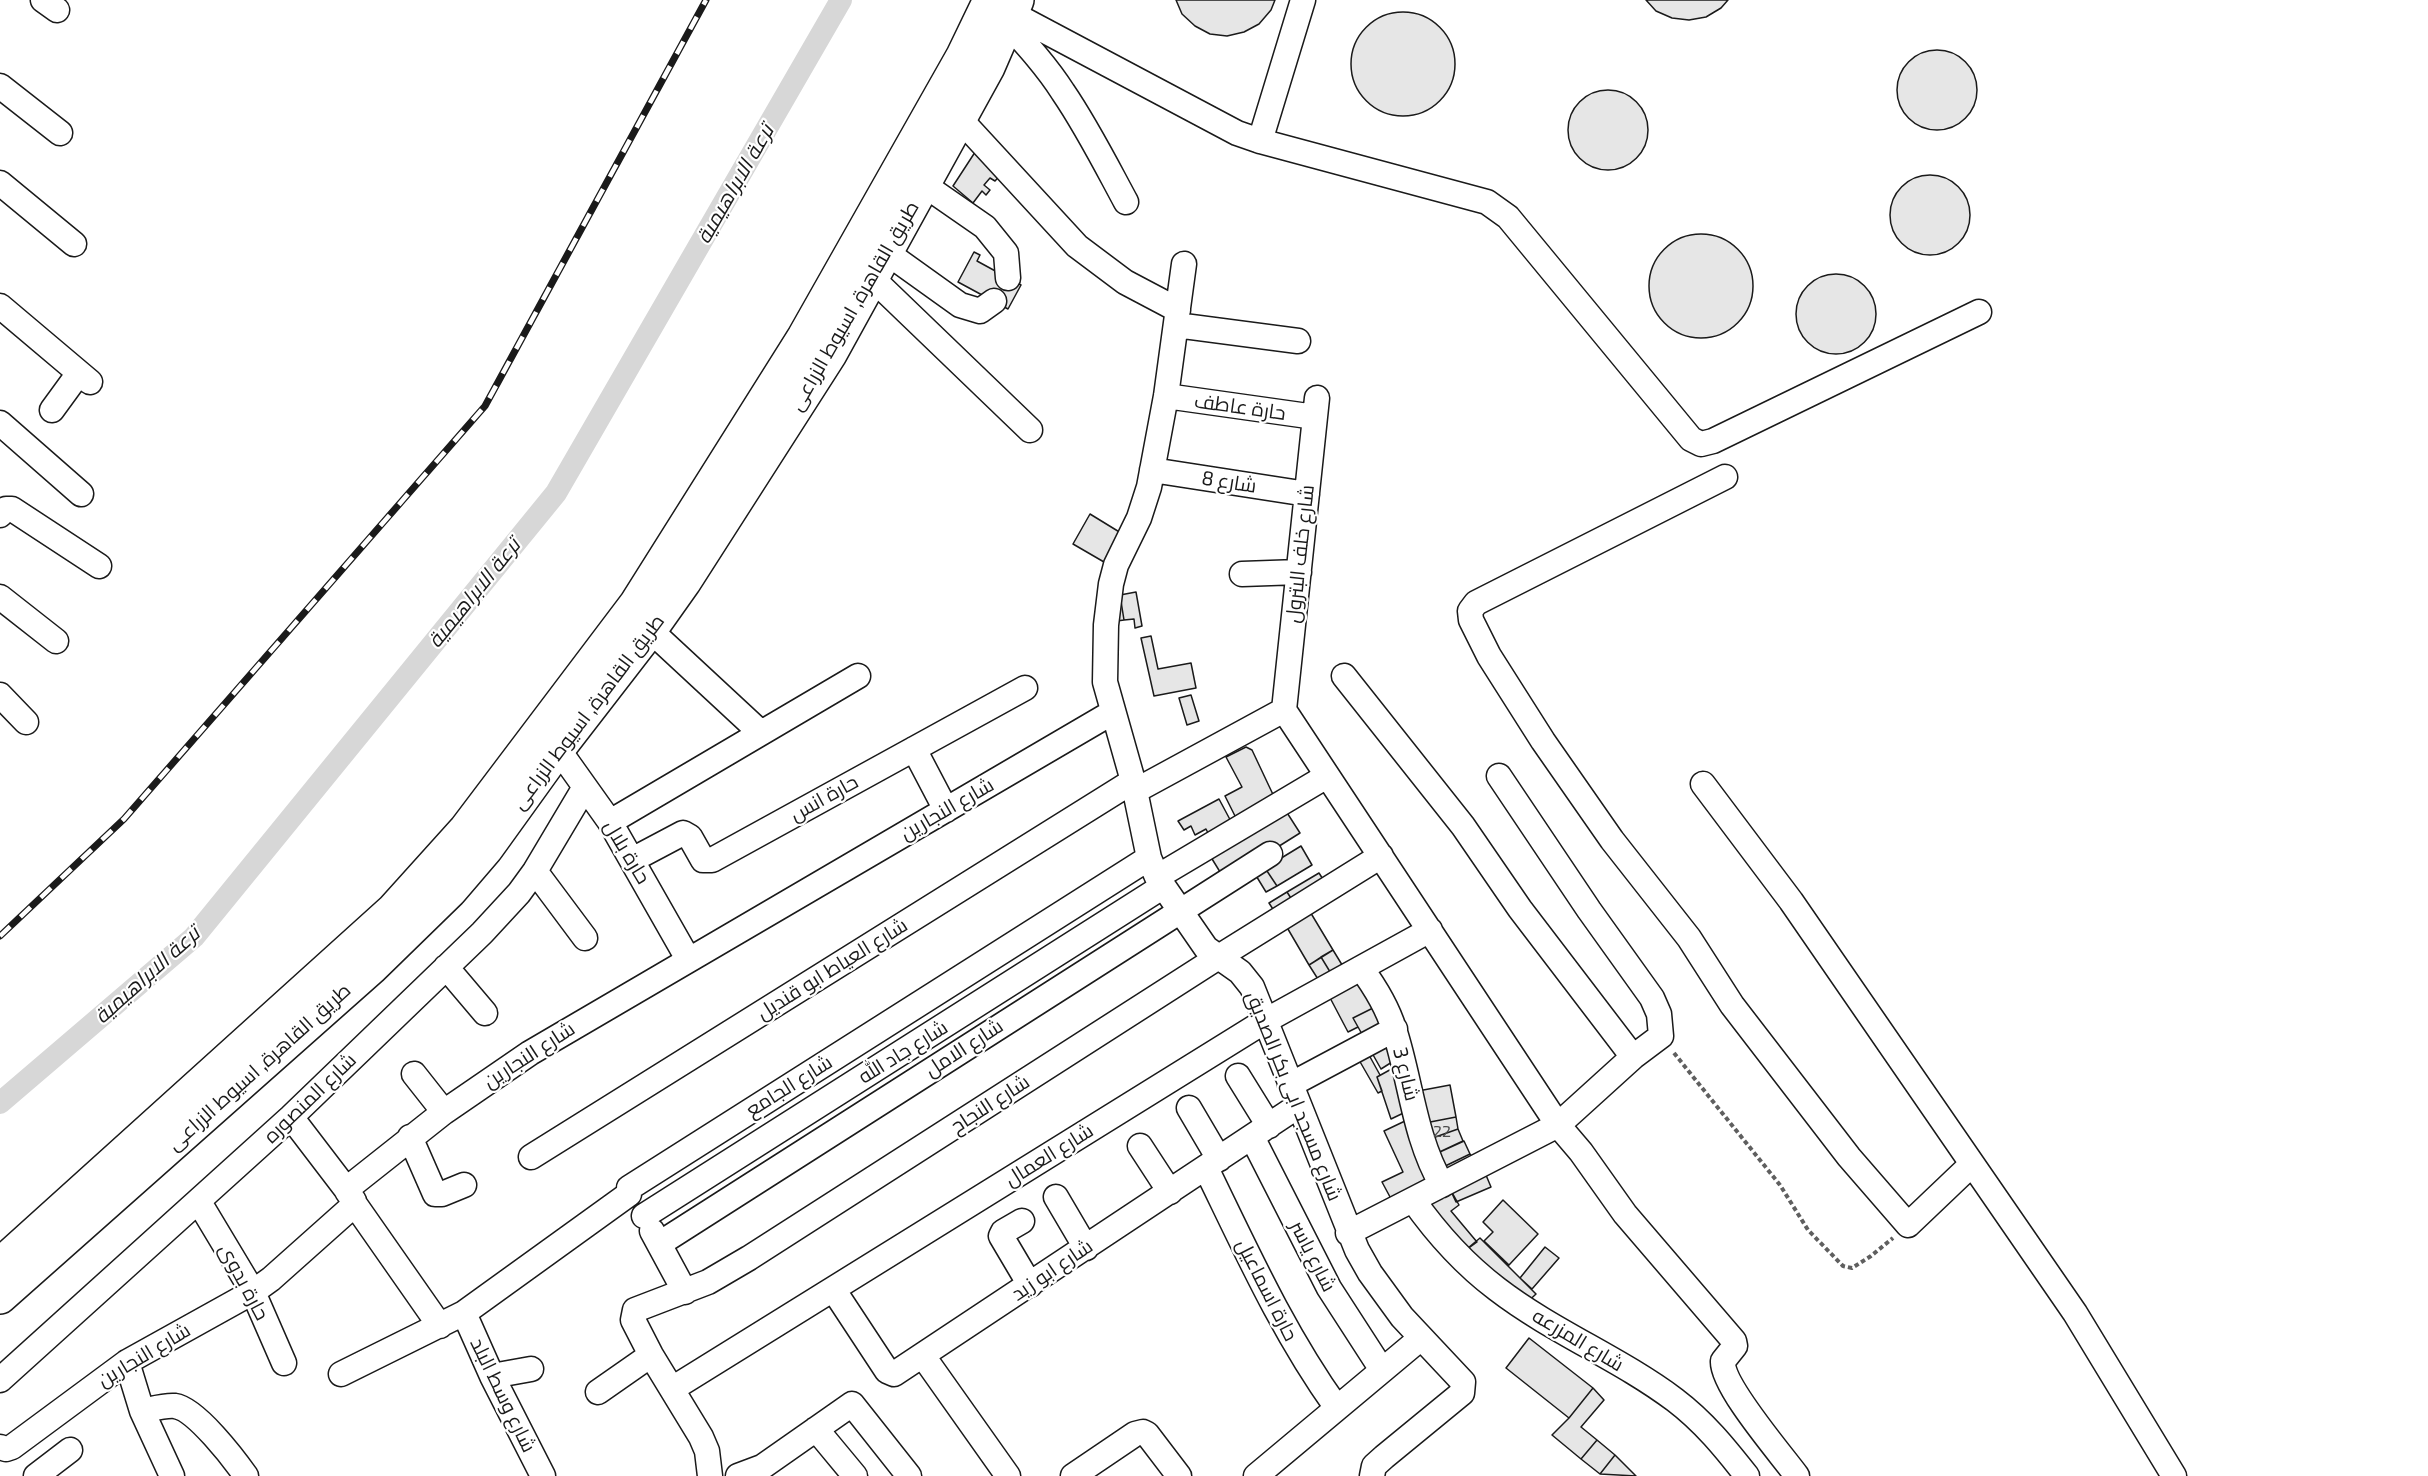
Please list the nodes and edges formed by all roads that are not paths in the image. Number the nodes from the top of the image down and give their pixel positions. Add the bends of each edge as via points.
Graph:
1 (1303, 0) edge
2 (1006, 9) edge
3 (0, 86) edge
4 (960, 118) junction
5 (60, 134) dead end
6 (1260, 141) junction
7 (912, 177) junction
8 (0, 183) edge
9 (1126, 202) dead end
10 (74, 244) dead end
11 (1184, 264) dead end
12 (879, 265) junction
13 (1008, 278) dead end
14 (994, 301) dead end
15 (0, 306) edge
16 (1978, 312) dead end
17 (1177, 318) junction
18 (1298, 340) dead end
19 (1166, 396) junction
20 (1316, 408) joint
21 (52, 410) dead end
22 (0, 423) edge
23 (1030, 430) dead end
24 (1152, 470) junction
25 (1725, 477) dead end
26 (81, 494) dead end
27 (1307, 494) junction
28 (0, 515) edge
29 (99, 567) dead end
30 (1299, 572) junction
31 (1242, 574) dead end
32 (0, 597) edge
33 (650, 630) junction
34 (56, 641) dead end
35 (858, 676) dead end
36 (1344, 676) dead end
37 (1026, 688) dead end
38 (0, 695) edge
39 (1284, 710) junction
40 (1113, 712) junction
41 (26, 722) dead end
42 (761, 733) junction
43 (558, 749) junction
44 (914, 749) junction
45 (1327, 776) junction
46 (1499, 776) dead end
47 (1702, 784) dead end
48 (1134, 786) junction
49 (585, 787) junction
50 (945, 810) junction
51 (610, 822) junction
52 (1270, 854) dead end
53 (1381, 856) junction
54 (632, 860) junction
55 (536, 871) junction
56 (1156, 874) junction
57 (1178, 911) junction
58 (1430, 930) junction
59 (585, 938) dead end
60 (1217, 958) junction
61 (688, 959) junction
62 (447, 967) junction
63 (1361, 968) junction
64 (485, 1012) dead end
65 (1264, 1021) junction
66 (1395, 1029) junction
67 (1633, 1057) junction
68 (414, 1074) dead end
69 (1238, 1076) dead end
70 (1294, 1096) junction
71 (1189, 1108) dead end
72 (444, 1112) junction
73 (291, 1117) junction
74 (1558, 1125) junction
75 (1260, 1131) junction
76 (410, 1137) junction
77 (1140, 1146) dead end
78 (531, 1157) dead end
79 (1212, 1163) junction
80 (1971, 1164) junction
81 (464, 1185) dead end
82 (1442, 1185) junction
83 (630, 1192) junction
84 (1170, 1192) junction
85 (350, 1196) junction
86 (1056, 1197) dead end
87 (1413, 1200) junction
88 (200, 1202) junction
89 (644, 1216) junction
90 (1022, 1221) dead end
91 (1348, 1233) junction
92 (659, 1244) junction
93 (1086, 1248) junction
94 (0, 1265) edge
95 (1030, 1285) junction
96 (833, 1289) junction
97 (253, 1292) junction
98 (686, 1292) junction
99 (0, 1297) edge
100 (464, 1313) junction
101 (440, 1326) junction
102 (1421, 1338) junction
103 (651, 1356) junction
104 (923, 1356) junction
105 (127, 1362) junction
106 (284, 1363) dead end
107 (531, 1369) dead end
108 (1382, 1370) junction
109 (341, 1374) dead end
110 (492, 1376) junction
111 (0, 1380) edge
112 (672, 1389) junction
113 (598, 1392) dead end
114 (1336, 1408) junction
115 (142, 1411) junction
116 (816, 1430) junction
117 (0, 1447) edge
118 (70, 1450) dead end
119 (765, 1471) edge
120 (36, 1476) edge
121 (172, 1476) edge
122 (246, 1476) edge
123 (543, 1476) edge
124 (710, 1476) edge
125 (738, 1476) edge
126 (855, 1476) edge
127 (909, 1476) edge
128 (1008, 1476) edge
129 (1072, 1476) edge
130 (1179, 1476) edge
131 (1256, 1476) edge
132 (1372, 1476) edge
133 (1748, 1476) edge
134 (1797, 1476) edge
135 (2174, 1476) edge

1 - 6 street
2 - 4 highway, طريق القاهرة, اسيوط الزراعى via 988,67
2 - 6 street via 1237,133
2 - 7 highway, طريق القاهرة, اسيوط الزراعى via 963,56
2 - 9 street via 1083,123
3 - 5 street
4 - 7 highway, طريق القاهرة, اسيوط الزراعى
4 - 17 street via 1077,246
6 - 16 street via 1487,201 1508,217 1691,439 1701,444
7 - 12 highway, طريق القاهرة, اسيوط الزراعى
7 - 13 street via 986,227 1005,254
7 - 94 highway, طريق القاهرة, اسيوط الزراعى via 804,337 636,604 466,829 393,910
8 - 10 street
11 - 17 street, شارع مسجد ابى بكر الصديق
12 - 14 street via 960,305 980,311
12 - 23 street
12 - 33 highway, طريق القاهرة, اسيوط الزراعى via 830,354
15 - 21 street via 85,378
17 - 18 street
17 - 19 street, شارع مسجد ابى بكر الصديق
19 - 20 street, حارة عاطف
19 - 24 street, شارع مسجد ابى بكر الصديق
20 - 27 street, شارع خلف البترول
22 - 26 street
24 - 27 street, شارع 8
24 - 40 street, شارع مسجد ابى بكر الصديق via 1139,518 1116,565 1107,604 1104,667
25 - 80 street via 1476,603 1470,610 1471,620 1543,741 1612,840 1849,1157 1908,1225
27 - 30 street, شارع خلف البترول
28 - 29 street via 6,508 12,509
30 - 31 street
30 - 39 street, شارع خلف البترول
32 - 34 street
33 - 42 street
33 - 43 highway, طريق القاهرة, اسيوط الزراعى
35 - 42 street
36 - 67 street via 1463,826 1520,909
37 - 44 street, حارة انس
38 - 41 street
39 - 45 street
39 - 48 street, شارع العياط ابو قنديل
40 - 48 street, شارع مسجد ابى بكر الصديق
40 - 50 street, شارع النجارين
42 - 51 street
43 - 49 street, حارة بلال
43 - 99 highway, طريق القاهرة, اسيوط الزراعى via 486,849 411,930
44 - 50 street
44 - 54 street, حارة انس via 709,861 703,860 690,837 683,833
45 - 53 street
45 - 56 street, شارع جاد الله
46 - 67 street via 1652,998 1659,1014 1661,1036
47 - 80 street via 1791,901
48 - 56 street, شارع مسجد ابى بكر الصديق
48 - 78 street, شارع العياط ابو قنديل
49 - 51 street, حارة بلال
49 - 55 street, شارع المنصوره
50 - 61 street, شارع النجارين
51 - 54 street, حارة بلال
52 - 57 street, شارع الامل
53 - 58 street
53 - 60 street, شارع النجاح
54 - 61 street, حارة بلال
55 - 59 street
55 - 62 street, شارع المنصوره via 501,914
56 - 57 street, شارع مسجد ابى بكر الصديق
56 - 83 street, شارع الجامع via 630,1187
56 - 89 street, شارع جاد الله
57 - 60 street, شارع مسجد ابى بكر الصديق
57 - 92 street, شارع الامل
58 - 63 street, شارع العمال
58 - 74 street
60 - 65 street, شارع مسجد ابى بكر الصديق via 1247,979
60 - 98 street, شارع النجاح via 749,1258
61 - 72 street, شارع النجارين via 540,1046
62 - 64 street
62 - 73 street, شارع المنصوره
63 - 65 street, شارع العمال
63 - 66 street, شارع 3 via 1381,997
65 - 70 street, شارع مسجد ابى بكر الصديق
65 - 96 street, شارع العمال
66 - 70 street, شارع ابو زيد
66 - 82 street, شارع 3 via 1421,1139
67 - 74 street
68 - 72 street
69 - 75 street, شارع ياسر
70 - 75 street, شارع ابو زيد
70 - 91 street, شارع مسجد ابى بكر الصديق
71 - 79 street, حارة اسماعيل
72 - 76 street, شارع النجارين
73 - 85 street
73 - 88 street, شارع المنصوره
74 - 82 street
74 - 134 street via 1625,1214 1734,1341 1735,1346 1723,1361 1725,1374
75 - 79 street, شارع ابو زيد
75 - 108 street, شارع ياسر via 1329,1288
76 - 81 street via 435,1194
76 - 85 street, شارع النجارين
77 - 84 street
79 - 84 street, شارع ابو زيد
79 - 114 street, حارة اسماعيل via 1281,1321
80 - 135 street via 2075,1314
82 - 87 street
83 - 89 street
83 - 100 street, شارع الجامع
84 - 93 street, شارع ابو زيد
85 - 97 street, شارع النجارين via 271,1279
85 - 101 street
86 - 93 street
87 - 91 street
87 - 133 street, شارع المزرعه via 1448,1245 1481,1276 1526,1309 1674,1400 1711,1431
88 - 97 street, حارة بدوى
88 - 111 street, شارع المنصوره
89 - 92 street
90 - 95 street via 1001,1236
91 - 102 street, شارع مسجد ابى بكر الصديق via 1380,1288
92 - 98 street
93 - 95 street, شارع ابو زيد
95 - 104 street, شارع ابو زيد
96 - 104 street, شارع ابو زيد via 887,1371 894,1374
96 - 112 street, شارع العمال
97 - 105 street, شارع النجارين
97 - 106 street, حارة بدوى
98 - 103 street, شارع النجاح via 633,1313
100 - 101 street, شارع الجامع
100 - 110 street, شارع وسط البلد
101 - 109 street, شارع الجامع
102 - 108 street
102 - 132 street, شارع مسجد ابى بكر الصديق via 1461,1377 1461,1393 1384,1456 1374,1466
103 - 112 street
103 - 113 street
104 - 128 street
105 - 115 street
105 - 117 street, شارع النجارين via 12,1447
107 - 110 street
108 - 114 street
110 - 123 street, شارع وسط البلد
112 - 124 street via 701,1437
114 - 131 street
115 - 121 street
115 - 122 street via 173,1406 185,1411 222,1445
116 - 119 street
116 - 126 street
116 - 127 street via 849,1404 855,1405
118 - 120 street
119 - 125 street
129 - 130 street via 1139,1432 1147,1434

